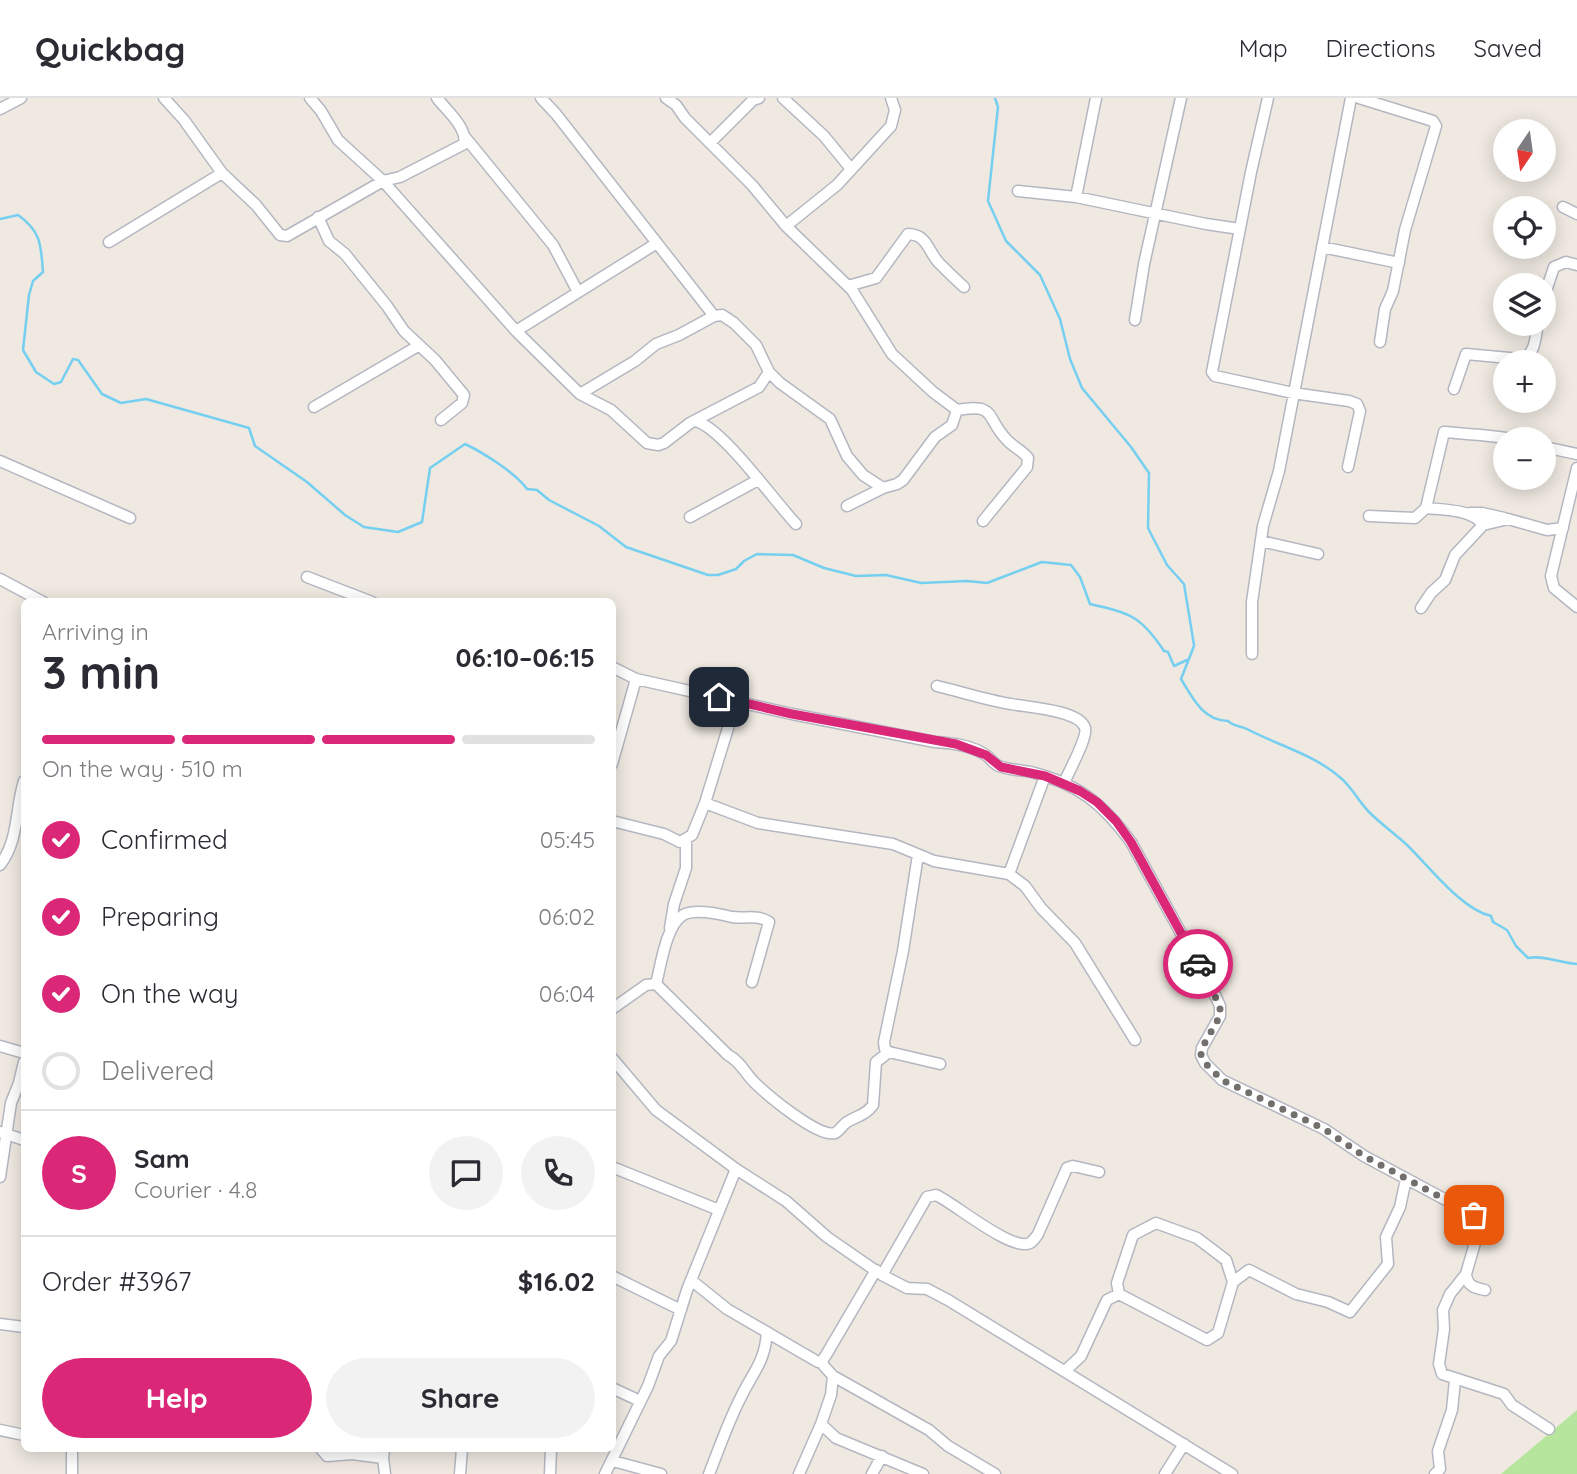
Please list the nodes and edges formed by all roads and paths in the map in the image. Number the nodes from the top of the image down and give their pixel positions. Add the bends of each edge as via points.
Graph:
1 (21, 98) edge
2 (164, 98) edge
3 (310, 98) edge
4 (437, 98) edge
5 (541, 98) edge
6 (666, 98) edge
7 (759, 98) edge
8 (783, 98) edge
9 (891, 98) edge
10 (1097, 98) edge
11 (1181, 98) edge
12 (1268, 98) edge
13 (1351, 98) edge
14 (1359, 98) edge
15 (0, 109) edge
16 (465, 137) junction
17 (710, 143) junction
18 (852, 169) junction
19 (222, 173) junction
20 (383, 181) junction
21 (1018, 191) dead end
22 (1076, 197) junction
23 (1563, 207) dead end
24 (1156, 213) junction
25 (1577, 214) edge
26 (318, 217) junction
27 (786, 226) junction
28 (1240, 229) junction
29 (109, 242) dead end
30 (657, 243) junction
31 (1322, 247) junction
32 (1399, 263) junction
33 (1577, 265) edge
34 (1552, 273) edge
35 (848, 286) junction
36 (964, 287) dead end
37 (578, 292) junction
38 (714, 316) junction
39 (1135, 320) dead end
40 (516, 331) junction
41 (1536, 336) edge
42 (1380, 342) dead end
43 (418, 346) junction
44 (769, 372) junction
45 (1454, 389) dead end
46 (1293, 393) junction
47 (580, 394) junction
48 (314, 407) dead end
49 (957, 410) junction
50 (441, 420) dead end
51 (695, 421) junction
52 (1493, 436) edge
53 (1556, 450) edge
54 (1577, 454) edge
55 (0, 461) edge
56 (1348, 467) dead end
57 (1577, 468) edge
58 (758, 480) junction
59 (883, 488) junction
60 (847, 506) dead end
61 (1426, 508) junction
62 (1467, 514) junction
63 (1369, 516) dead end
64 (130, 517) dead end
65 (690, 517) dead end
66 (1507, 519) junction
67 (983, 522) dead end
68 (796, 524) dead end
69 (1483, 525) junction
70 (1563, 528) junction
71 (1261, 541) junction
72 (1318, 554) dead end
73 (307, 578) dead end
74 (0, 579) edge
75 (36, 598) edge
76 (361, 598) edge
77 (1577, 607) edge
78 (1421, 608) dead end
79 (1252, 654) dead end
80 (616, 669) edge
81 (636, 679) junction
82 (937, 686) dead end
83 (736, 702) junction
84 (616, 750) edge
85 (1045, 776) junction
86 (1064, 783) junction
87 (21, 791) edge
88 (705, 803) junction
89 (616, 822) edge
90 (686, 840) junction
91 (918, 855) junction
92 (0, 865) edge
93 (1009, 874) junction
94 (670, 929) junction
95 (752, 982) dead end
96 (656, 985) junction
97 (616, 1006) edge
98 (1135, 1040) dead end
99 (0, 1046) edge
100 (21, 1052) edge
101 (889, 1052) junction
102 (616, 1064) edge
103 (940, 1064) dead end
104 (21, 1075) edge
105 (3, 1133) edge
106 (21, 1139) edge
107 (616, 1169) edge
108 (736, 1170) junction
109 (1099, 1172) dead end
110 (0, 1177) edge
111 (1406, 1179) junction
112 (719, 1210) junction
113 (879, 1273) junction
114 (1466, 1274) junction
115 (616, 1278) edge
116 (691, 1280) junction
117 (1233, 1282) junction
118 (1485, 1290) dead end
119 (1119, 1294) junction
120 (681, 1310) junction
121 (0, 1324) edge
122 (21, 1327) edge
123 (767, 1332) junction
124 (822, 1361) junction
125 (1065, 1371) junction
126 (833, 1376) junction
127 (1455, 1380) junction
128 (616, 1390) edge
129 (640, 1401) junction
130 (821, 1424) junction
131 (1549, 1429) dead end
132 (0, 1430) edge
133 (21, 1434) edge
134 (1184, 1444) junction
135 (72, 1452) edge
136 (324, 1452) edge
137 (462, 1452) edge
138 (551, 1452) edge
139 (383, 1453) edge
140 (882, 1456) junction
141 (613, 1461) junction
142 (72, 1474) edge
143 (385, 1474) edge
144 (460, 1474) edge
145 (551, 1474) edge
146 (605, 1474) edge
147 (661, 1474) edge
148 (709, 1474) edge
149 (799, 1474) edge
150 (872, 1474) edge
151 (923, 1474) edge
152 (995, 1474) edge
153 (1165, 1474) edge
154 (1232, 1474) edge
155 (1435, 1474) edge

1 - 15 street
2 - 19 street
3 - 20 street via 338,140
4 - 16 street
5 - 30 street
6 - 17 street
7 - 17 street
8 - 18 street
9 - 18 street via 895,110 891,126
10 - 22 street
11 - 24 street
12 - 28 street
13 - 31 street
14 - 32 street via 1436,123
16 - 20 street via 464,144
16 - 37 street via 553,246
17 - 27 street
18 - 27 street
19 - 26 street via 280,235
19 - 29 street
20 - 26 street
20 - 40 street
21 - 22 street
22 - 24 street
23 - 25 street
24 - 28 street
24 - 39 street
26 - 43 street via 330,242 345,254
27 - 35 street
28 - 46 street via 1212,372
30 - 37 street
30 - 38 street
31 - 32 street
31 - 46 street
32 - 42 street
33 - 34 street via 1566,262 1554,267
35 - 36 street via 876,278 908,234 918,234 936,261
35 - 49 street via 892,354
37 - 40 street
38 - 44 street via 726,317 756,345
38 - 47 street via 656,344
40 - 47 street
41 - 45 street via 1532,353 1525,358 1466,354
43 - 48 street
43 - 50 street via 464,394 462,403
44 - 51 street via 759,387
44 - 59 street via 830,419 847,456 863,475
46 - 56 street via 1349,401 1360,408
46 - 71 street
47 - 51 street via 611,410 640,439 653,445 664,443
49 - 59 street via 952,425 934,437 903,480
49 - 67 street via 976,407 991,414 1007,442 1028,458 1027,467
51 - 58 street via 732,449
52 - 61 street via 1444,432
53 - 54 street
55 - 64 street
57 - 70 street
58 - 65 street
58 - 68 street
59 - 60 street
61 - 62 street
61 - 63 street via 1415,518
62 - 66 street
62 - 69 street
66 - 69 street
66 - 70 street via 1547,530
69 - 78 street via 1455,555 1445,580
70 - 77 street via 1551,569 1552,583
71 - 72 street
71 - 79 street via 1252,602
73 - 76 street
74 - 75 street
80 - 81 street
81 - 83 street
81 - 84 street
82 - 86 street via 1079,720 1086,734
83 - 85 street via 956,744 986,755 1001,767
83 - 88 street
85 - 86 street
85 - 93 street
86 - 111 street via 1097,802 1131,842 1216,997 1220,1016 1202,1048 1205,1063 1222,1080 1324,1129
87 - 92 street via 13,843
88 - 90 street
88 - 91 street via 758,823 893,844
89 - 90 street
90 - 94 street via 686,868
91 - 93 street
91 - 101 street via 885,1028
93 - 98 street via 1075,943
94 - 95 street via 684,914 694,912 763,918 769,922
94 - 96 street
96 - 97 street via 646,985
96 - 101 street via 771,1097 828,1133 838,1132 869,1111 876,1062
99 - 100 street
101 - 103 street
102 - 108 street via 656,1111
104 - 105 street
105 - 106 street
105 - 110 street
107 - 112 street
108 - 112 street
108 - 113 street via 786,1201
109 - 113 street via 1067,1168 1038,1234 1023,1244 982,1225 951,1202 936,1195 927,1197
111 - 114 street via 1474,1215 1479,1229
111 - 117 street via 1386,1237 1388,1264 1350,1312 1296,1294 1249,1270
112 - 116 street
113 - 124 street
113 - 125 street via 907,1288 927,1289
114 - 118 street via 1468,1284
114 - 127 street via 1443,1310 1439,1364 1442,1374
115 - 120 street
116 - 120 street
116 - 123 street via 727,1309
117 - 119 street via 1218,1333 1207,1340
117 - 119 street via 1226,1260 1196,1238 1156,1223 1133,1235 1117,1283
119 - 125 street via 1107,1300 1081,1356
120 - 129 street via 671,1341 659,1356
121 - 122 street
123 - 124 street via 814,1362
123 - 148 street via 758,1370 741,1396
124 - 126 street
125 - 134 street
126 - 130 street
126 - 152 street
127 - 131 street via 1504,1394 1512,1405
127 - 155 street via 1452,1410 1438,1451 1440,1469
128 - 129 street
129 - 141 street
130 - 140 street via 836,1438
130 - 149 street
132 - 133 street
134 - 153 street
134 - 154 street
135 - 142 street
136 - 139 street via 327,1456
137 - 144 street
138 - 145 street
139 - 143 street
140 - 150 street
140 - 151 street
141 - 146 street
141 - 147 street

